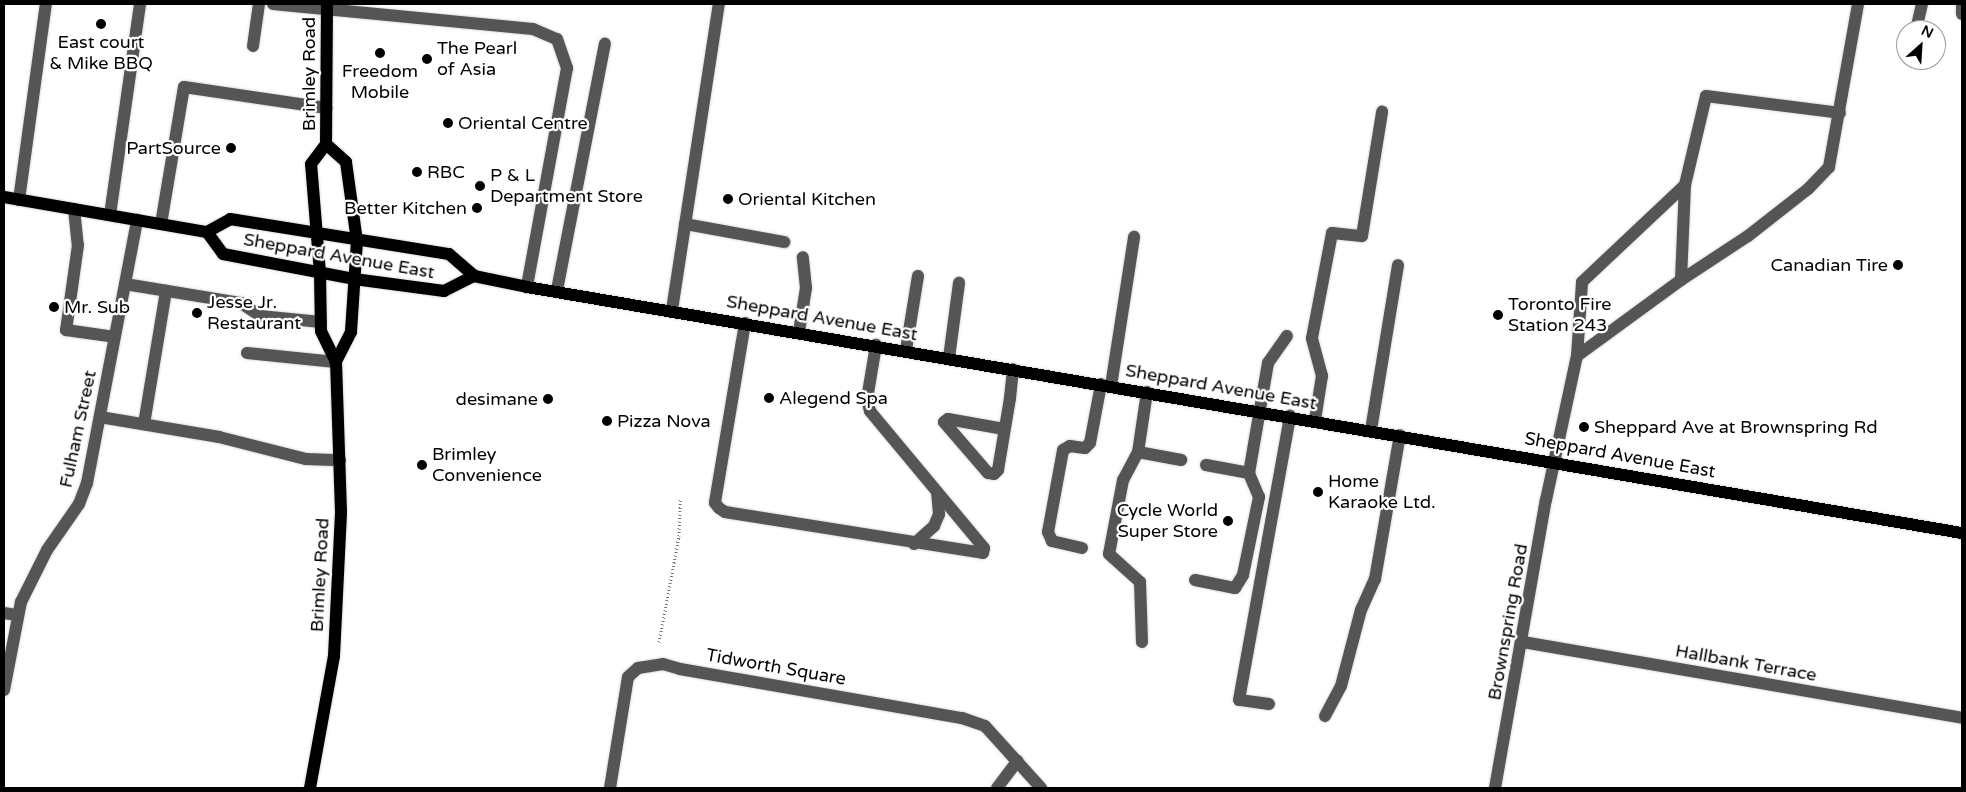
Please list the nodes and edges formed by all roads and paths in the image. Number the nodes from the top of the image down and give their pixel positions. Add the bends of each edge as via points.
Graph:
1 (46, 4) edge
2 (140, 4) edge
3 (260, 4) edge
4 (273, 4) edge
5 (719, 4) edge
6 (1858, 4) edge
7 (1922, 4) edge
8 (1962, 4) edge
9 (326, 5) edge
10 (1962, 14) edge
11 (1918, 20) edge
12 (605, 44) dead end
13 (253, 46) dead end
14 (326, 108) junction
15 (1382, 112) dead end
16 (1840, 113) junction
17 (326, 144) junction
18 (1685, 185) junction
19 (4, 197) edge
20 (19, 200) junction
21 (74, 209) junction
22 (110, 215) junction
23 (137, 220) junction
24 (161, 224) junction
25 (685, 224) junction
26 (206, 232) junction
27 (317, 235) junction
28 (1134, 237) dead end
29 (357, 241) junction
30 (784, 242) dead end
31 (803, 257) dead end
32 (1398, 265) dead end
33 (320, 274) junction
34 (474, 276) junction
35 (918, 276) dead end
36 (354, 279) junction
37 (1681, 280) junction
38 (959, 283) dead end
39 (125, 284) junction
40 (527, 287) junction
41 (556, 290) junction
42 (166, 291) junction
43 (672, 310) junction
44 (321, 322) junction
45 (744, 323) junction
46 (799, 332) junction
47 (1287, 336) dead end
48 (115, 338) junction
49 (876, 345) junction
50 (906, 350) junction
51 (247, 353) dead end
52 (1577, 356) junction
53 (949, 358) junction
54 (336, 362) junction
55 (1013, 369) junction
56 (1106, 385) junction
57 (1147, 392) junction
58 (1261, 411) junction
59 (1290, 416) junction
60 (100, 417) junction
61 (1315, 420) junction
62 (144, 424) junction
63 (1004, 429) junction
64 (1371, 430) junction
65 (1400, 435) junction
66 (1138, 452) junction
67 (340, 460) junction
68 (1181, 460) dead end
69 (1555, 462) junction
70 (1206, 465) dead end
71 (1249, 473) junction
72 (937, 492) junction
73 (680, 499) dead end
74 (1962, 532) edge
75 (914, 544) junction
76 (1082, 548) dead end
77 (1195, 580) dead end
78 (10, 614) edge
79 (659, 642) dead end
80 (1142, 642) dead end
81 (1523, 642) junction
82 (4, 690) edge
83 (1269, 704) dead end
84 (1325, 716) dead end
85 (1962, 718) edge
86 (1017, 761) junction
87 (310, 788) edge
88 (610, 788) edge
89 (996, 788) edge
90 (1041, 788) edge
91 (1495, 788) edge

1 - 20 street
2 - 22 street
3 - 13 street
4 - 9 street
5 - 25 street
6 - 16 street
7 - 11 street
8 - 10 street
9 - 14 main road, Brimley Road
9 - 40 street via 533,29 557,38 567,68
12 - 41 street
14 - 17 main road, Brimley Road
14 - 24 street via 184,87
15 - 61 street via 1362,236 1332,233 1312,338 1322,376
16 - 18 street via 1706,96
16 - 37 street via 1830,167 1814,184 1748,236
17 - 27 main road, Brimley Road via 311,164
17 - 29 main road, Brimley Road via 346,162
18 - 37 street
18 - 52 street, Brownspring Road via 1582,282
19 - 20 main road
20 - 21 main road
21 - 22 main road
21 - 48 street via 78,244 66,330
22 - 23 main road
23 - 24 main road
23 - 39 street, Fulham Street
24 - 26 main road
25 - 30 street
25 - 43 street
26 - 27 main road, Sheppard Avenue East via 230,219
26 - 33 main road, Sheppard Avenue East via 223,254
27 - 29 main road, Sheppard Avenue East
27 - 33 main road, Brimley Road
28 - 56 street
29 - 34 main road, Sheppard Avenue East via 448,254
29 - 36 main road, Brimley Road
31 - 46 street via 806,288
32 - 64 street
33 - 36 main road, Sheppard Avenue East
33 - 44 main road, Brimley Road
34 - 36 main road, Sheppard Avenue East via 444,291
34 - 40 main road, Sheppard Avenue East
35 - 50 street
36 - 54 main road, Brimley Road via 351,332
37 - 52 street
38 - 53 street
39 - 42 street
39 - 48 street, Fulham Street
40 - 41 main road, Sheppard Avenue East
41 - 43 main road, Sheppard Avenue East
42 - 44 street via 242,303 260,316
42 - 62 street
43 - 45 main road, Sheppard Avenue East
44 - 54 main road, Brimley Road via 321,330
45 - 46 main road, Sheppard Avenue East
45 - 75 street via 715,503 725,512
46 - 49 main road, Sheppard Avenue East
47 - 58 street via 1268,363
48 - 60 street, Fulham Street
49 - 50 main road, Sheppard Avenue East
49 - 72 street via 867,399 870,411
50 - 53 main road, Sheppard Avenue East
51 - 54 street
52 - 69 street, Brownspring Road
53 - 55 main road, Sheppard Avenue East
54 - 67 main road, Brimley Road
55 - 56 main road, Sheppard Avenue East
55 - 63 street
56 - 57 main road, Sheppard Avenue East
56 - 76 street via 1090,443 1084,448 1070,446 1063,450 1048,532 1052,541
57 - 58 main road, Sheppard Avenue East
57 - 66 street
58 - 59 main road, Sheppard Avenue East
58 - 71 street
59 - 61 main road, Sheppard Avenue East
59 - 83 street via 1239,700
60 - 62 street
60 - 78 street, Fulham Street via 87,483 79,504 47,550
61 - 64 main road, Sheppard Avenue East
62 - 67 street via 218,437 306,459
63 - 63 street via 994,474 988,473 944,422 948,419
64 - 65 main road, Sheppard Avenue East
65 - 69 main road, Sheppard Avenue East
65 - 84 street via 1375,579 1361,610 1341,686
66 - 68 street
66 - 80 street via 1123,480 1109,554 1140,582
67 - 87 main road, Brimley Road via 342,512 334,656
69 - 74 main road, Sheppard Avenue East
69 - 81 street, Brownspring Road
70 - 71 street
71 - 77 street via 1259,497 1243,576 1235,588
72 - 75 street via 939,514 934,526
72 - 75 street via 984,548 982,553
73 - 79 path via 679,536
78 - 82 street, Fulham Street
81 - 85 street, Hallbank Terrace
81 - 91 street, Brownspring Road
86 - 88 street, Tidworth Square via 985,726 962,718 656,664 638,668 628,677
86 - 89 street
86 - 90 street, Tidworth Square

